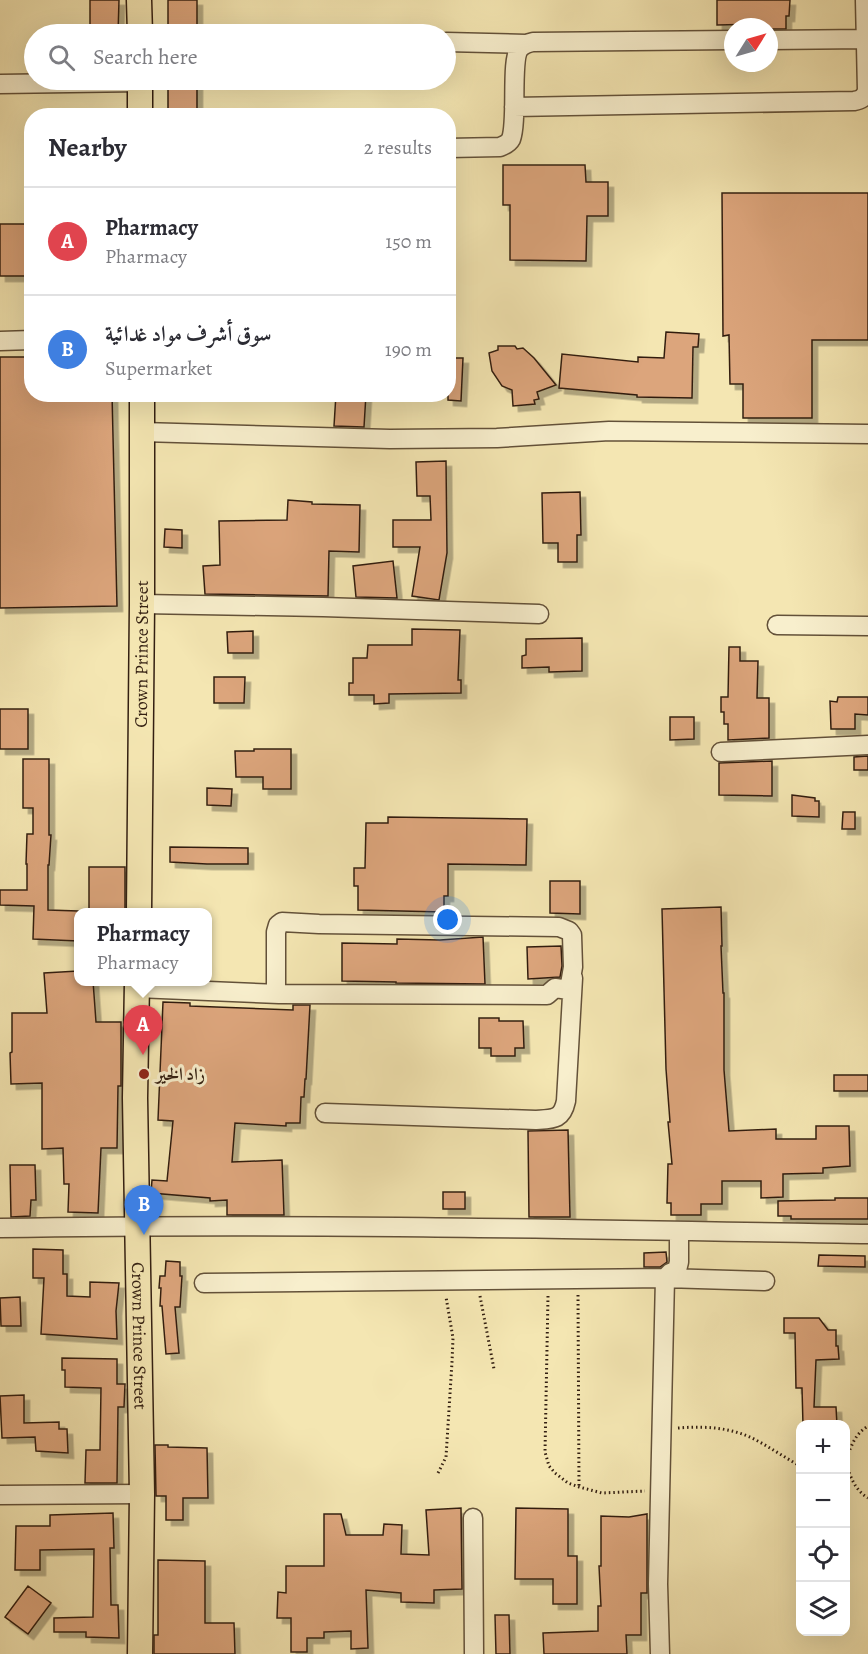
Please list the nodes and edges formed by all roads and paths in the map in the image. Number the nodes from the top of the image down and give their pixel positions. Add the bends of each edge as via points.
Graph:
1 (140, 0) edge
2 (865, 0) edge
3 (140, 24) edge
4 (865, 39) junction
5 (724, 40) edge
6 (778, 40) edge
7 (456, 42) edge
8 (526, 44) junction
9 (24, 83) edge
10 (0, 84) edge
11 (140, 90) edge
12 (514, 107) junction
13 (140, 108) edge
14 (456, 148) edge
15 (24, 340) edge
16 (0, 341) edge
17 (142, 402) edge
18 (142, 432) junction
19 (868, 434) edge
20 (142, 604) junction
21 (539, 614) dead end
22 (777, 625) dead end
23 (868, 626) edge
24 (868, 745) edge
25 (721, 752) dead end
26 (139, 908) edge
27 (573, 967) junction
28 (137, 986) edge
29 (154, 986) edge
30 (276, 993) junction
31 (326, 1113) dead end
32 (139, 1226) junction
33 (0, 1228) edge
34 (679, 1231) junction
35 (868, 1234) edge
36 (665, 1278) junction
37 (548, 1279) junction
38 (578, 1279) junction
39 (443, 1280) junction
40 (477, 1280) junction
41 (765, 1281) dead end
42 (204, 1283) dead end
43 (494, 1369) dead end
44 (868, 1426) edge
45 (662, 1429) junction
46 (850, 1449) edge
47 (796, 1463) edge
48 (438, 1473) dead end
49 (849, 1474) edge
50 (579, 1487) junction
51 (660, 1490) junction
52 (142, 1494) junction
53 (0, 1495) edge
54 (868, 1498) edge
55 (473, 1518) dead end
56 (140, 1654) edge
57 (474, 1654) edge
58 (660, 1654) edge

1 - 3 main road
2 - 4 street
4 - 6 street
4 - 12 street via 867,91 860,100
5 - 8 street
7 - 8 street
8 - 12 street via 517,53
9 - 10 street
11 - 13 main road
12 - 14 street via 511,139 507,144
15 - 16 street
17 - 18 main road, Crown Prince Street
18 - 19 street via 390,439 609,431
18 - 20 main road, Crown Prince Street
20 - 21 street
20 - 26 main road, Crown Prince Street
22 - 23 street
24 - 25 street
27 - 30 street via 569,990 555,988 548,994
27 - 30 street via 572,935 558,927 282,922 276,932
27 - 31 street via 566,1101 558,1116 536,1120
28 - 32 main road, Crown Prince Street
29 - 30 street
32 - 33 street
32 - 34 street
32 - 52 main road, Crown Prince Street
34 - 35 street
34 - 36 street via 677,1270
36 - 38 street
36 - 41 street
36 - 45 street
37 - 38 street
37 - 40 street
37 - 50 path via 545,1452 555,1473
38 - 50 path
39 - 40 street
39 - 42 street
39 - 48 path via 453,1338 446,1457
40 - 43 path
44 - 46 path via 855,1437
45 - 47 path via 702,1426 728,1430 752,1438
45 - 51 street
49 - 54 path via 857,1490
50 - 51 path via 602,1493
51 - 58 street
52 - 53 street
52 - 56 main road, Crown Prince Street
55 - 57 street

